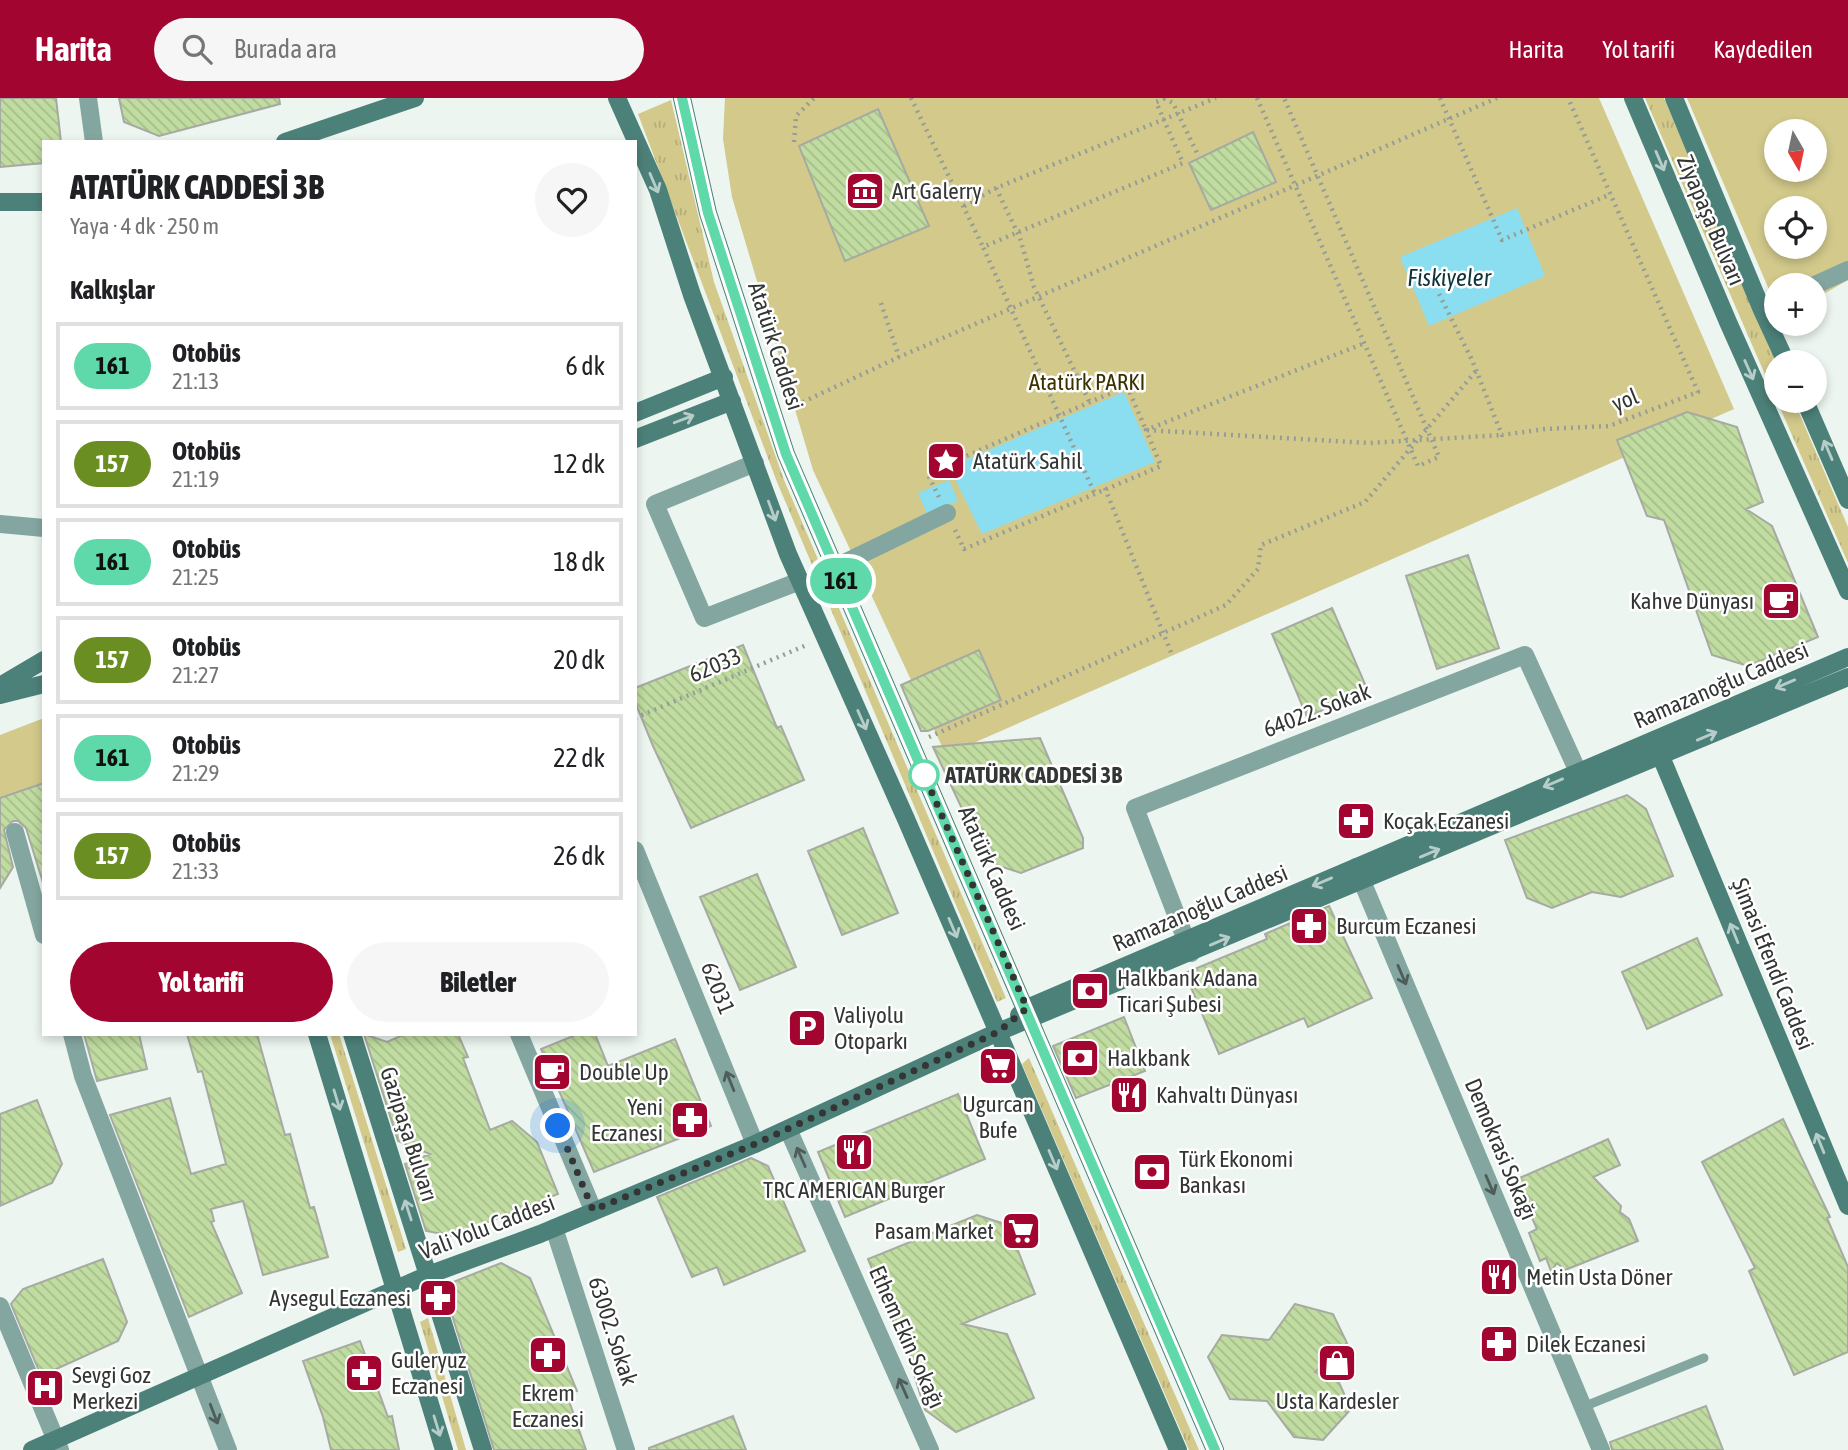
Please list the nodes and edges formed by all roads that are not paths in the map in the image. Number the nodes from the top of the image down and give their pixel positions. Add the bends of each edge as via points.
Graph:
1 (88, 98) edge
2 (415, 98) edge
3 (617, 98) edge
4 (682, 98) edge
5 (1633, 98) edge
6 (1674, 98) edge
7 (94, 140) edge
8 (291, 140) edge
9 (636, 140) edge
10 (637, 143) edge
11 (0, 202) edge
12 (42, 202) edge
13 (1848, 270) edge
14 (1827, 280) edge
15 (1764, 296) edge
16 (724, 377) junction
17 (732, 401) junction
18 (637, 412) edge
19 (1810, 413) edge
20 (637, 438) edge
21 (755, 463) junction
22 (1848, 500) edge
23 (947, 513) dead end
24 (0, 524) edge
25 (42, 528) edge
26 (846, 562) dead end
27 (800, 581) junction
28 (1848, 591) edge
29 (1848, 657) edge
30 (42, 661) edge
31 (1848, 677) edge
32 (42, 684) edge
33 (0, 686) edge
34 (0, 695) edge
35 (1658, 748) junction
36 (1582, 780) junction
37 (15, 832) dead end
38 (637, 855) edge
39 (1359, 874) junction
40 (42, 928) edge
41 (1188, 947) junction
42 (1030, 1014) junction
43 (998, 1032) junction
44 (73, 1036) edge
45 (318, 1036) edge
46 (353, 1036) edge
47 (520, 1036) edge
48 (788, 1129) junction
49 (755, 1144) junction
50 (1848, 1206) edge
51 (593, 1210) junction
52 (554, 1228) junction
53 (428, 1275) junction
54 (395, 1290) junction
55 (0, 1306) edge
56 (1704, 1358) dead end
57 (200, 1378) junction
58 (1583, 1407) junction
59 (58, 1445) edge
60 (32, 1450) edge
61 (228, 1450) edge
62 (444, 1450) edge
63 (483, 1450) edge
64 (626, 1450) edge
65 (929, 1450) edge
66 (1178, 1450) edge
67 (1215, 1450) edge
68 (1601, 1450) edge

1 - 7 street
2 - 8 main road
3 -> 9 main road
4 - 42 main road, Atatürk Caddesi via 708,213 786,454
5 -> 28 main road, Ziyapaşa Bulvarı
6 - 15 main road, Ziyapaşa Bulvarı
10 -> 16 main road
11 - 12 main road
13 - 14 street
16 - 17 main road
16 - 18 main road
20 -> 17 main road
17 - 21 main road
22 -> 19 main road
21 -> 27 main road
21 - 27 street via 655,504 704,618
23 - 26 street
24 - 25 street
27 -> 43 main road
29 -> 35 main road, Ramazanoğlu Caddesi
30 - 33 main road
35 -> 31 main road, Ramazanoğlu Caddesi
32 - 34 main road
35 - 36 main road, Ramazanoğlu Caddesi
50 -> 35 main road, Şimasi Efendi Caddesi
36 - 39 main road, Ramazanoğlu Caddesi
36 - 41 street, 64022. Sokak via 1525,654 1135,808
37 - 40 street
49 -> 38 street, 62031
39 - 41 main road, Ramazanoğlu Caddesi
39 -> 58 street, Demokrasi Sokağı
41 - 42 main road, Ramazanoğlu Caddesi
42 - 43 main road, Ramazanoğlu Caddesi
42 - 67 main road, Atatürk Caddesi
43 - 48 main road, Vali Yolu Caddesi
43 -> 66 main road
44 - 57 street via 83,1076
45 -> 54 main road
53 -> 46 main road, Gazipaşa Bulvarı
47 - 51 street
48 - 49 main road, Vali Yolu Caddesi
65 -> 48 street, Ethem Ekin Sokağı
49 - 51 main road, Vali Yolu Caddesi
51 - 52 main road, Vali Yolu Caddesi
52 - 53 main road, Vali Yolu Caddesi
52 - 64 street, 63002. Sokak
53 - 54 main road, Vali Yolu Caddesi
53 - 63 main road, Gazipaşa Bulvarı
54 - 57 main road, Vali Yolu Caddesi
54 -> 62 main road
55 - 59 street
56 - 58 lane
57 - 59 main road, Vali Yolu Caddesi
57 -> 61 street
58 - 68 street, Demokrasi Sokağı
59 - 60 main road, Vali Yolu Caddesi

